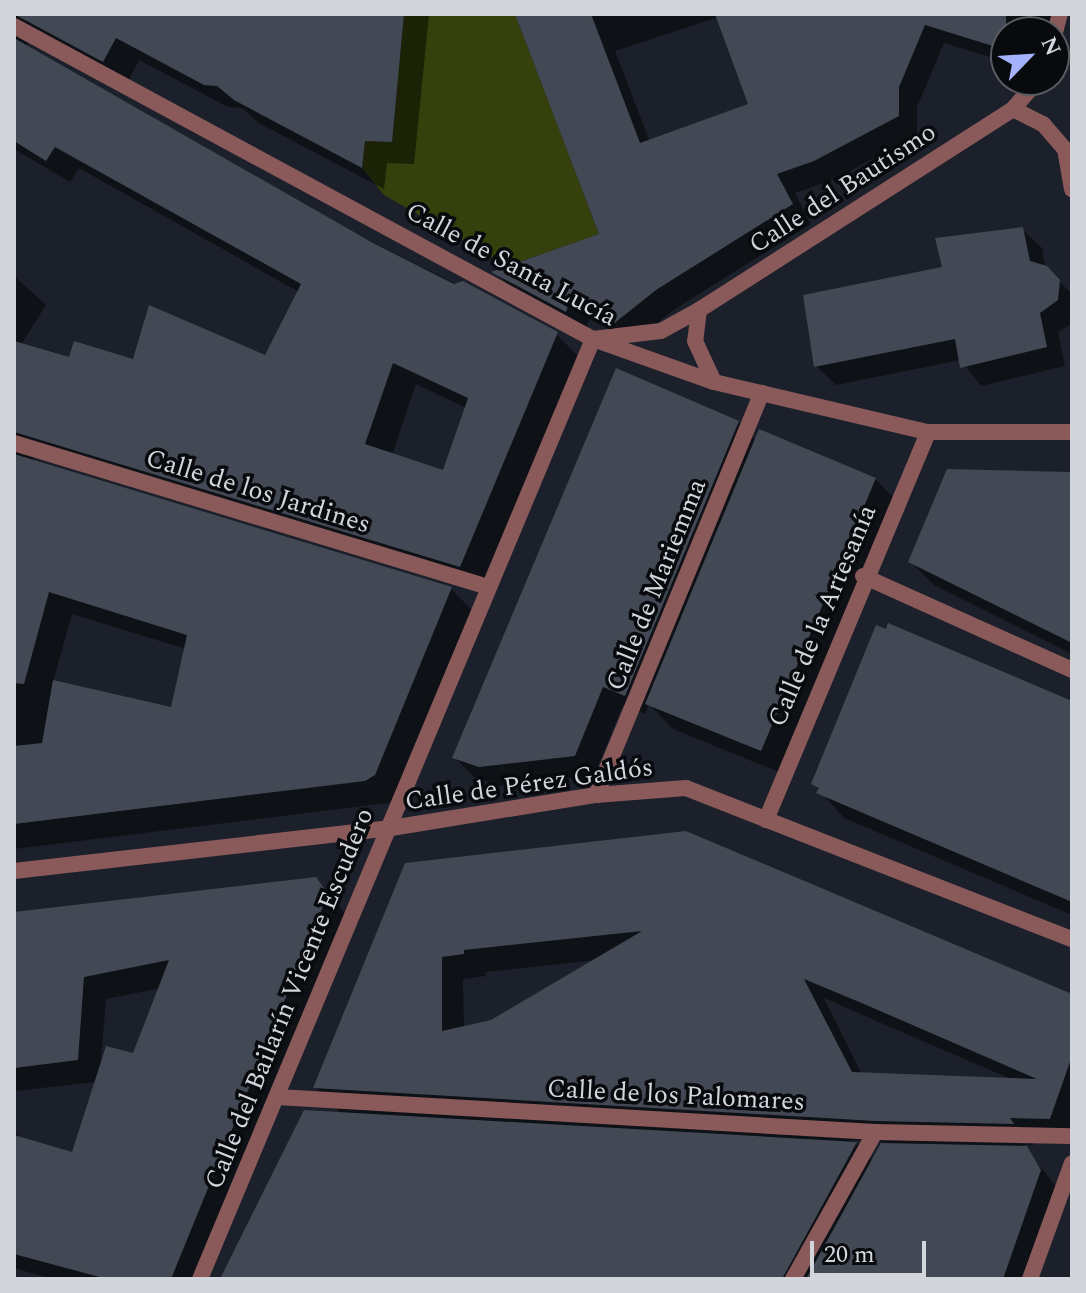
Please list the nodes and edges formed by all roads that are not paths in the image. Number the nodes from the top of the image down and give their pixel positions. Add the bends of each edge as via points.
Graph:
1 (14, 26) edge
2 (1024, 96) edge
3 (1013, 109) junction
4 (1072, 189) edge
5 (699, 310) junction
6 (593, 339) junction
7 (714, 382) junction
8 (762, 393) junction
9 (928, 432) junction
10 (1072, 432) edge
11 (14, 443) edge
12 (863, 576) junction
13 (489, 587) junction
14 (1072, 670) edge
15 (596, 795) junction
16 (766, 820) junction
17 (385, 829) junction
18 (14, 871) edge
19 (1072, 939) edge
20 (277, 1097) junction
21 (875, 1132) junction
22 (1072, 1136) edge
23 (1072, 1163) edge
24 (200, 1279) edge
25 (793, 1279) edge
26 (1030, 1279) edge

1 - 6 street, Calle de Santa Lucía
2 - 3 street, Calle del Bautismo
3 - 4 street via 1043,124 1065,149
3 - 5 street, Calle del Bautismo
5 - 6 street, Calle del Bautismo via 661,331
5 - 7 street via 695,341
6 - 7 street, Calle de Santa Lucía
6 - 13 street, Calle del Bailarín Vicente Escudero
7 - 8 street, Calle de Santa Lucía
8 - 9 street, Calle de Santa Lucía
8 - 15 street, Calle de Mariemma
9 - 10 street, Calle de Santa Lucía
9 - 12 street, Calle de la Artesanía
11 - 13 street, Calle de los Jardines
12 - 14 street
12 - 16 street, Calle de la Artesanía
13 - 17 street, Calle del Bailarín Vicente Escudero
15 - 16 street, Calle de Pérez Galdós via 686,788
15 - 17 street, Calle de Pérez Galdós
16 - 19 street, Calle de Pérez Galdós
17 - 18 street, Calle de Pérez Galdós
17 - 20 street, Calle del Bailarín Vicente Escudero
20 - 21 street, Calle de los Palomares
20 - 24 street, Calle del Bailarín Vicente Escudero
21 - 22 street, Calle de los Palomares
21 - 25 street
23 - 26 street

